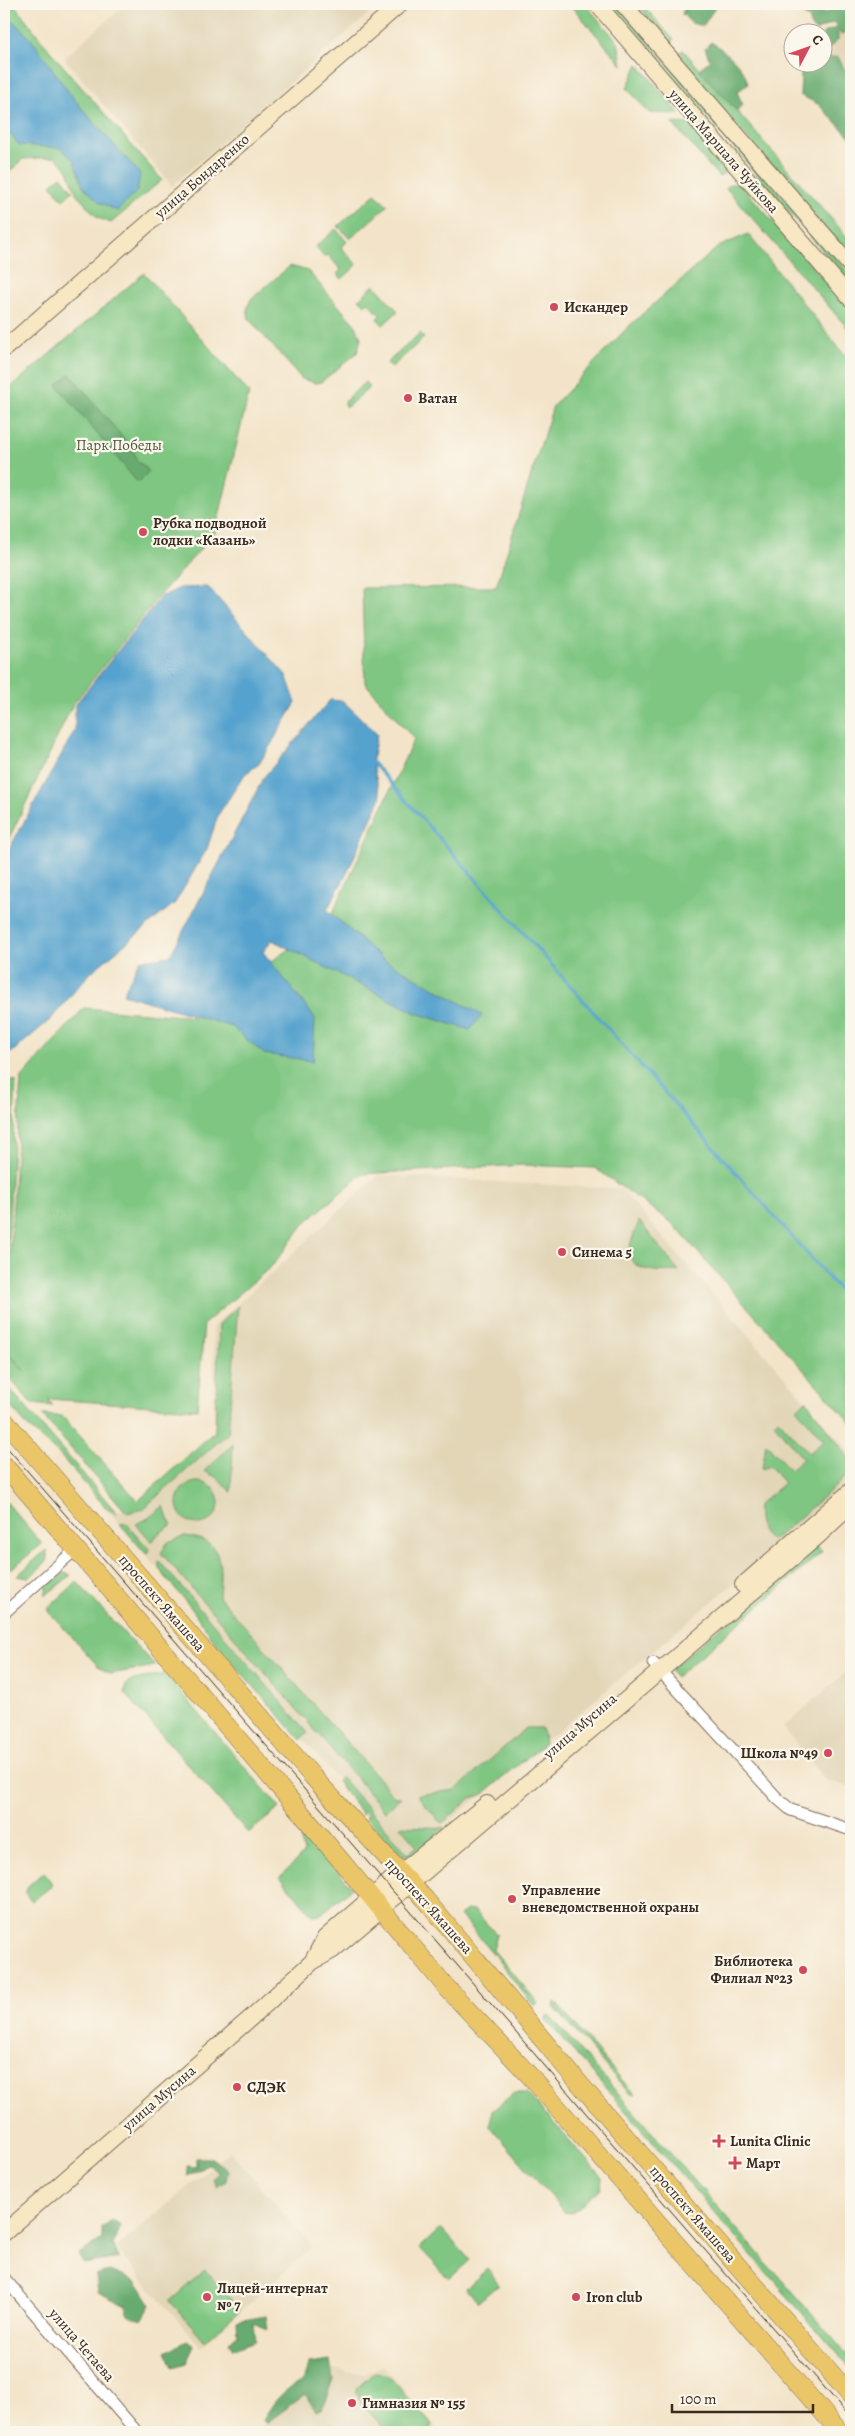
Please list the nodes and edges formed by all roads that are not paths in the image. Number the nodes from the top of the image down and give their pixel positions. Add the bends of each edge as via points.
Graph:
1 (400, 4) edge
2 (597, 4) edge
3 (623, 4) edge
4 (851, 266) edge
5 (851, 299) edge
6 (4, 349) edge
7 (4, 1420) edge
8 (4, 1465) edge
9 (851, 1491) edge
10 (851, 1505) edge
11 (75, 1550) junction
12 (4, 1614) edge
13 (656, 1666) junction
14 (851, 1830) edge
15 (405, 1879) junction
16 (376, 1902) junction
17 (4, 2233) edge
18 (4, 2278) edge
19 (851, 2396) edge
20 (137, 2432) edge
21 (840, 2432) edge

1 - 6 street, улица Бондаренко
2 - 5 street, улица Маршала Чуйкова
3 - 4 street, улица Маршала Чуйкова
7 - 15 main road, проспект Ямашева
8 - 11 main road, проспект Ямашева
9 - 13 street, улица Мусина
10 - 13 street, улица Мусина via 818,1536
11 - 12 street
11 - 16 main road, проспект Ямашева
13 - 14 street via 791,1810
13 - 15 street, улица Мусина
15 - 16 street, улица Мусина
15 - 19 main road, проспект Ямашева
16 - 17 street, улица Мусина via 322,1941 312,1962
16 - 21 main road, проспект Ямашева via 447,1988 530,2076
18 - 20 street, улица Четаева

